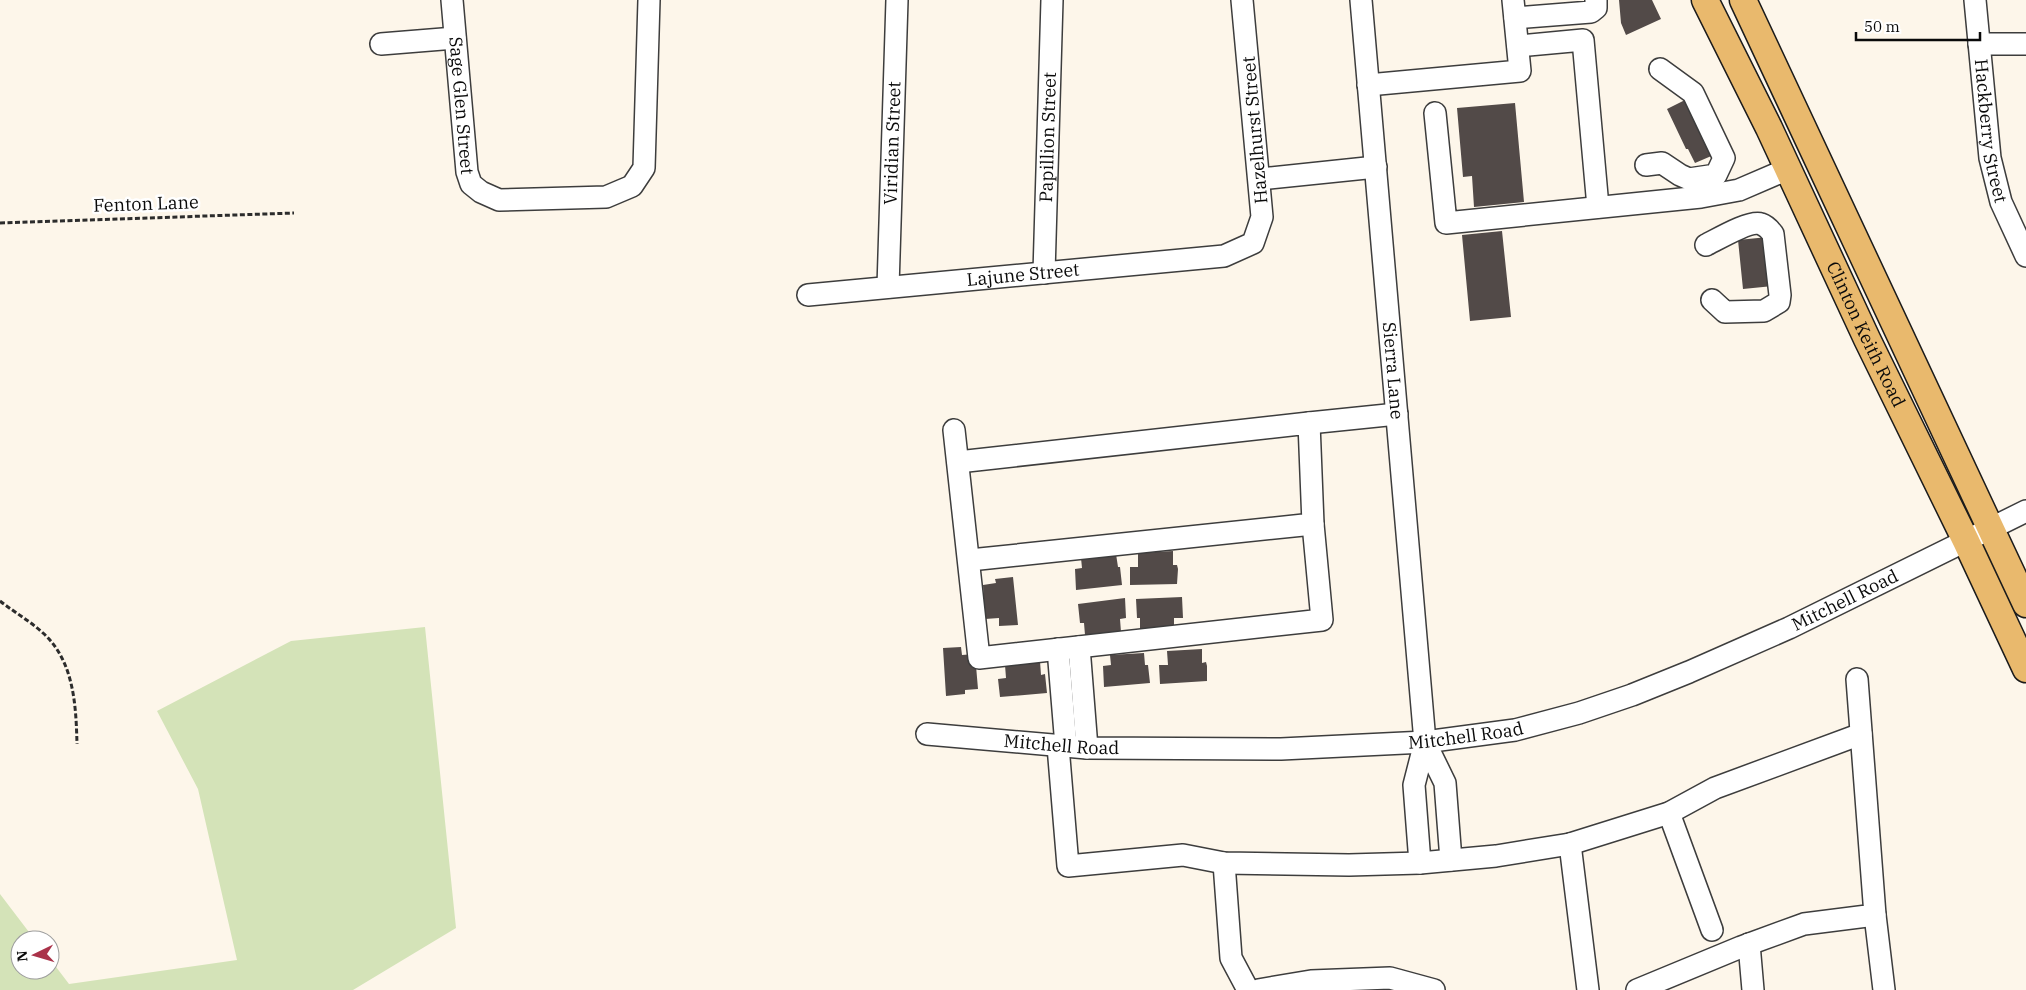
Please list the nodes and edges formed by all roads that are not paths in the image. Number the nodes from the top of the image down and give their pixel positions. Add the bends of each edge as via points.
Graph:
1 (452, 0) edge
2 (649, 0) edge
3 (897, 0) edge
4 (1052, 0) edge
5 (1242, 0) edge
6 (1361, 0) edge
7 (1596, 0) edge
8 (1705, 0) edge
9 (1743, 0) edge
10 (1975, 0) edge
11 (1514, 9) edge
12 (456, 38) junction
13 (381, 44) dead end
14 (1980, 44) junction
15 (2026, 44) edge
16 (1518, 46) junction
17 (1660, 69) dead end
18 (1368, 85) junction
19 (1435, 113) dead end
20 (1646, 165) dead end
21 (1376, 167) junction
22 (1788, 169) junction
23 (1260, 179) junction
24 (1598, 207) junction
25 (1706, 245) dead end
26 (1238, 250) joint
27 (2026, 256) edge
28 (1044, 273) junction
29 (888, 287) junction
30 (808, 295) dead end
31 (1712, 300) dead end
32 (1397, 414) junction
33 (1309, 423) junction
34 (954, 430) dead end
35 (958, 462) junction
36 (2026, 512) edge
37 (1313, 524) junction
38 (1990, 530) junction
39 (1966, 541) junction
40 (970, 560) junction
41 (2026, 604) edge
42 (1069, 648) junction
43 (2026, 669) edge
44 (1857, 679) dead end
45 (927, 734) dead end
46 (1861, 734) junction
47 (1425, 742) junction
48 (1062, 746) junction
49 (1087, 748) junction
50 (1669, 813) junction
51 (1570, 844) junction
52 (1451, 860) junction
53 (1224, 863) junction
54 (1420, 863) junction
55 (1875, 914) junction
56 (1712, 930) dead end
57 (1749, 944) junction
58 (1248, 990) edge
59 (1258, 990) edge
60 (1434, 990) edge
61 (1588, 990) edge
62 (1637, 990) edge
63 (1753, 990) edge
64 (1884, 990) edge

1 - 12 street, Sage Glen Street
2 - 12 street, Sage Glen Street via 644,168 632,186 606,197 499,200 471,184 467,172
3 - 29 street, Viridian Street
4 - 28 street, Papillion Street
5 - 23 street, Hazelhurst Street
6 - 18 street, Sierra Lane
7 - 11 street via 1596,8 1591,12
8 - 22 main road, Clinton Keith Road
9 - 38 main road, Clinton Keith Road
10 - 14 street, Hackberry Street
11 - 16 street
12 - 13 street
14 - 15 street
14 - 27 street, Hackberry Street via 1990,158 2001,202
16 - 18 street via 1520,71
16 - 24 street via 1583,40
17 - 20 street via 1693,92 1724,158 1716,175 1701,178 1680,175 1662,163
18 - 21 street, Sierra Lane
19 - 24 street via 1446,223
21 - 23 street
21 - 32 street, Sierra Lane
22 - 24 street via 1739,190
22 - 39 main road, Clinton Keith Road via 1866,339
23 - 26 street, Hazelhurst Street via 1262,217 1254,243
25 - 31 street via 1753,223 1768,228 1773,234 1780,295 1780,302 1764,311 1725,312
26 - 28 street, Lajune Street via 1224,256
28 - 29 street, Lajune Street
29 - 30 street, Lajune Street
32 - 33 street
32 - 47 street, Sierra Lane
33 - 35 street
33 - 37 street
34 - 35 street
35 - 40 street
36 - 38 street, Mitchell Road
37 - 40 street
37 - 42 street via 1322,620
38 - 39 street, Mitchell Road
38 - 41 main road, Clinton Keith Road
39 - 43 main road, Clinton Keith Road
39 - 47 street, Mitchell Road via 1789,628 1632,695 1514,730
40 - 42 street via 979,658
42 - 48 street
42 - 49 street
44 - 46 street
45 - 48 street, Mitchell Road
46 - 50 street via 1715,788
46 - 55 street
47 - 49 street, Mitchell Road via 1282,749
47 - 52 street via 1445,782
47 - 54 street via 1414,785
48 - 49 street, Mitchell Road
48 - 53 street via 1068,866 1183,855
50 - 51 street
50 - 56 street
51 - 52 street
51 - 61 street
52 - 54 street
53 - 54 street
53 - 58 street via 1231,958
55 - 57 street via 1804,924
55 - 64 street
57 - 62 street
57 - 63 street
59 - 60 street via 1311,981 1390,978

